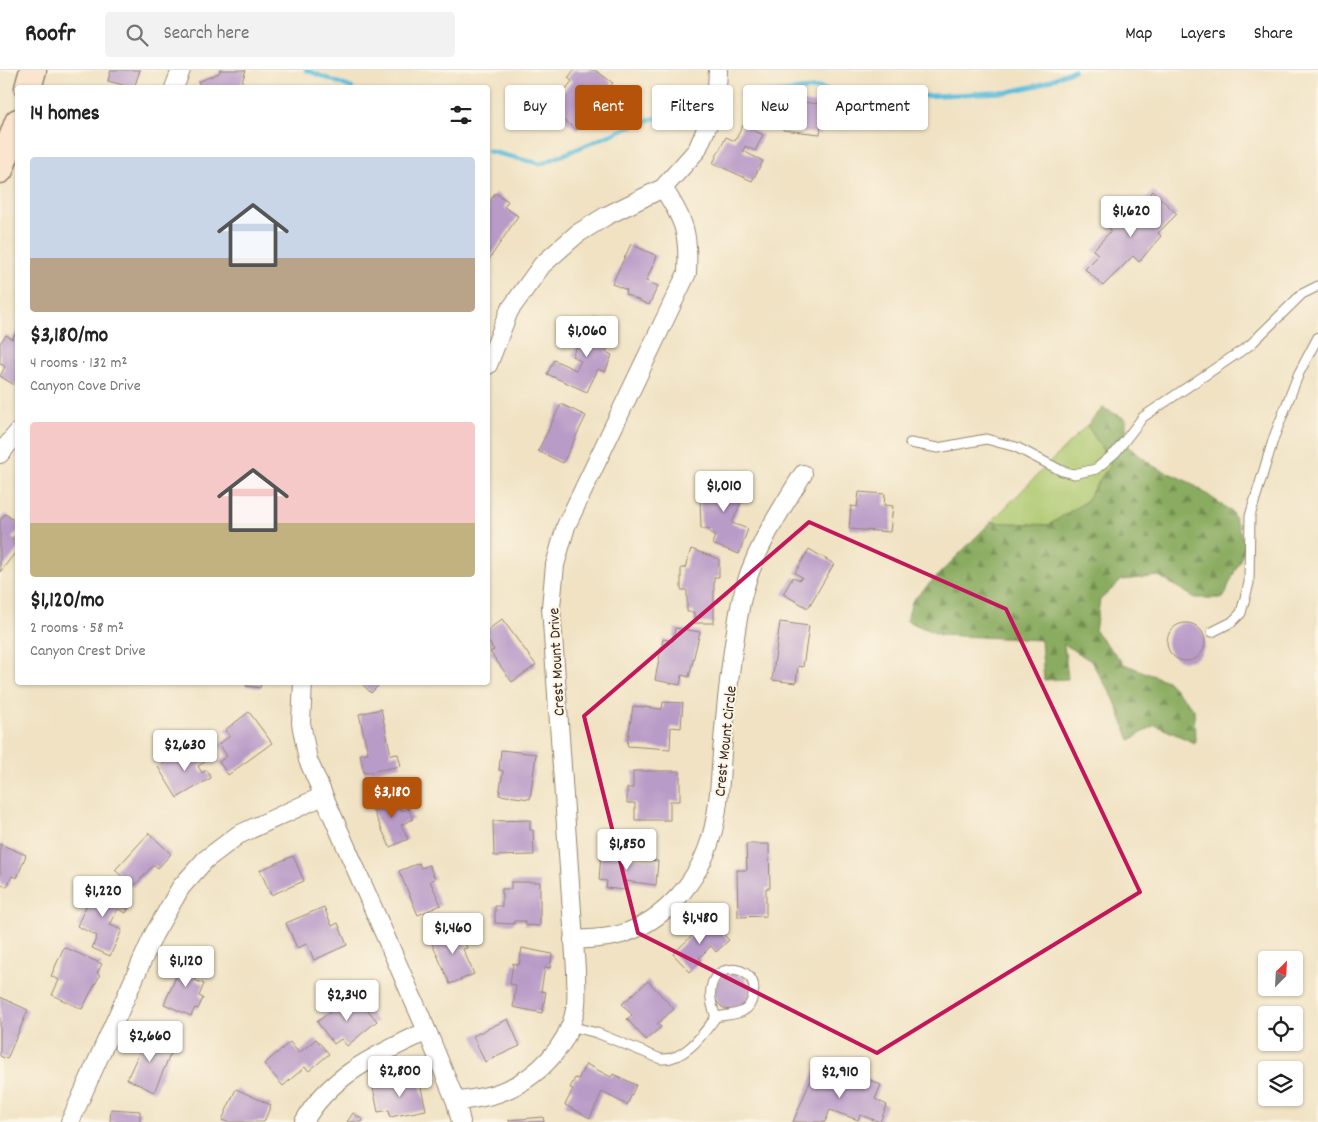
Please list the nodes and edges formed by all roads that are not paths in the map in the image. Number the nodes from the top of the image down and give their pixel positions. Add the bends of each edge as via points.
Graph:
1 (33, 70) edge
2 (181, 70) edge
3 (718, 70) edge
4 (29, 85) edge
5 (175, 85) edge
6 (15, 130) edge
7 (0, 170) edge
8 (663, 188) junction
9 (1318, 286) edge
10 (1318, 337) edge
11 (490, 360) edge
12 (15, 436) edge
13 (910, 443) dead end
14 (0, 454) edge
15 (803, 474) dead end
16 (1212, 632) dead end
17 (303, 685) edge
18 (323, 796) junction
19 (573, 940) junction
20 (716, 1017) junction
21 (570, 1026) junction
22 (427, 1031) junction
23 (456, 1102) junction
24 (70, 1122) edge
25 (304, 1122) edge
26 (461, 1122) edge

1 - 4 street
2 - 5 street
3 - 8 street via 716,106 707,129 697,150
6 - 7 street
8 - 11 street via 577,234 542,264 509,311
8 - 19 street, Crest Mount Drive via 686,229 687,273 566,526 555,565 551,607
9 - 13 lane via 1302,294 1250,345 1143,417 1116,452 1096,469 1080,474 1068,473 1016,447 986,439 938,448
10 - 16 lane via 1299,373 1274,437 1250,516 1249,583 1241,613 1232,622
12 - 14 street
15 - 19 street, Crest Mount Circle via 767,532 742,601 711,839 698,869 686,889 652,920 622,934
17 - 18 street via 301,723 308,760
18 - 22 street
18 - 24 street via 238,835 205,860 181,887 154,934
19 - 21 street, Crest Mount Drive via 576,1004
20 - 20 lane via 741,1012 750,1005 754,985 752,978 741,970 726,969 716,975 710,987 710,1002
20 - 21 lane via 701,1038 670,1059 661,1059 597,1033
21 - 23 street, Crest Mount Drive via 549,1061 525,1079 497,1093
22 - 23 street
22 - 25 street via 361,1064 342,1078
23 - 26 street

